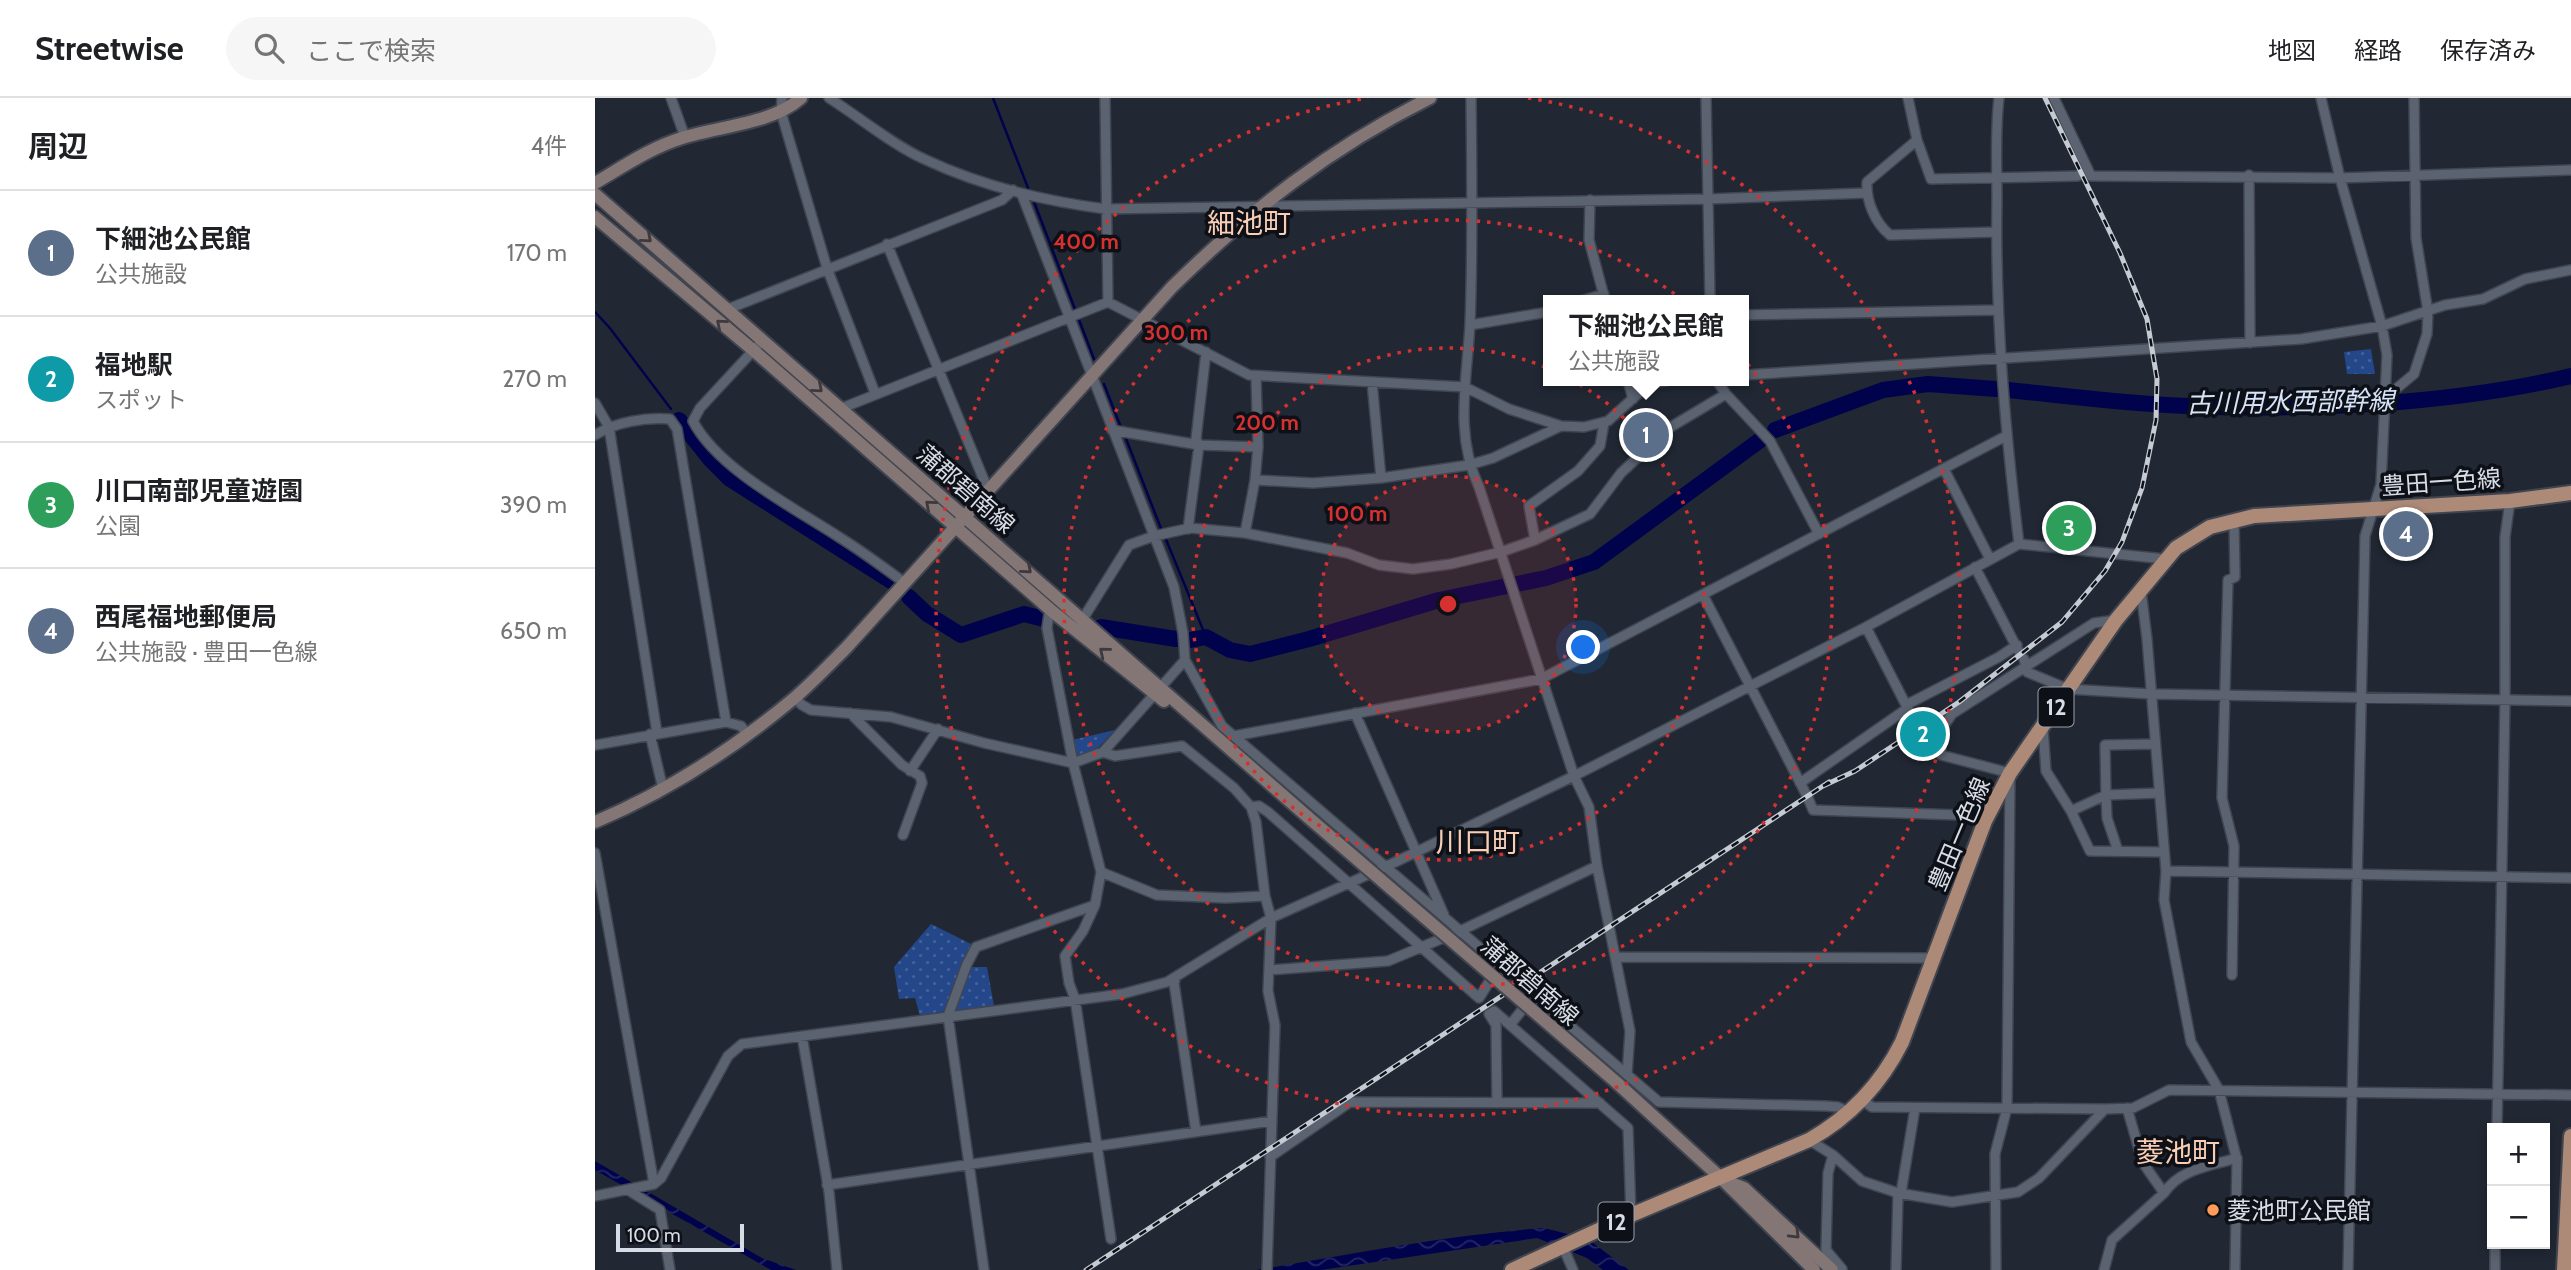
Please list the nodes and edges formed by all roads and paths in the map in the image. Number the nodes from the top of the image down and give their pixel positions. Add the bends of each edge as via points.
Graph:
1 (671, 98) edge
2 (782, 98) edge
3 (801, 98) edge
4 (829, 98) edge
5 (1105, 98) edge
6 (1430, 98) edge
7 (1471, 98) edge
8 (1706, 98) edge
9 (1908, 98) edge
10 (1999, 98) edge
11 (2054, 98) edge
12 (2321, 98) edge
13 (2414, 98) edge
14 (781, 112) junction
15 (685, 137) junction
16 (1917, 140) junction
17 (2571, 170) edge
18 (2415, 174) junction
19 (2249, 175) junction
20 (1997, 176) junction
21 (2078, 176) dead end
22 (598, 178) edge
23 (2340, 178) junction
24 (1020, 193) junction
25 (1866, 193) junction
26 (595, 194) edge
27 (1708, 198) junction
28 (1590, 200) junction
29 (1472, 202) junction
30 (1260, 206) junction
31 (1106, 209) junction
32 (595, 217) edge
33 (1996, 232) junction
34 (887, 244) junction
35 (827, 268) junction
36 (2571, 270) edge
37 (1604, 295) edge
38 (1710, 295) edge
39 (1108, 302) junction
40 (728, 309) junction
41 (1998, 310) junction
42 (2428, 312) junction
43 (1543, 313) edge
44 (1749, 315) edge
45 (1074, 316) junction
46 (1143, 320) junction
47 (1470, 325) junction
48 (2382, 326) junction
49 (763, 340) junction
50 (2250, 343) junction
51 (753, 350) junction
52 (1206, 352) junction
53 (2000, 360) junction
54 (937, 370) junction
55 (1256, 376) junction
56 (1749, 376) edge
57 (1092, 377) junction
58 (1372, 382) junction
59 (1629, 386) edge
60 (1647, 386) edge
61 (1720, 386) edge
62 (1465, 387) junction
63 (874, 393) junction
64 (1726, 394) junction
65 (2385, 398) junction
66 (1633, 399) junction
67 (595, 403) edge
68 (842, 408) junction
69 (1604, 423) junction
70 (1561, 426) junction
71 (609, 427) junction
72 (1114, 431) junction
73 (595, 435) edge
74 (2006, 436) junction
75 (1199, 445) junction
76 (1258, 447) junction
77 (1469, 466) junction
78 (1944, 469) junction
79 (1381, 478) junction
80 (1255, 480) junction
81 (988, 490) junction
82 (2571, 493) edge
83 (2510, 501) junction
84 (2375, 509) junction
85 (965, 517) junction
86 (2234, 521) junction
87 (955, 528) junction
88 (1188, 529) junction
89 (1245, 533) junction
90 (1819, 534) junction
91 (1156, 535) junction
92 (1535, 540) junction
93 (2019, 544) junction
94 (1501, 552) junction
95 (1990, 559) junction
96 (2165, 559) junction
97 (1975, 568) junction
98 (905, 583) junction
99 (2141, 591) junction
100 (1703, 595) junction
101 (1053, 612) junction
102 (1084, 617) junction
103 (2116, 620) junction
104 (1866, 627) junction
105 (2021, 656) junction
106 (1185, 660) junction
107 (1541, 679) junction
108 (1751, 686) junction
109 (2068, 689) junction
110 (1158, 690) junction
111 (2151, 694) junction
112 (2224, 695) junction
113 (2362, 697) junction
114 (795, 698) junction
115 (2505, 701) junction
116 (2571, 701) edge
117 (1906, 705) junction
118 (851, 713) junction
119 (1355, 713) junction
120 (726, 722) junction
121 (2043, 728) junction
122 (938, 729) junction
123 (653, 733) junction
124 (747, 734) junction
125 (1234, 736) junction
126 (2155, 744) junction
127 (595, 745) edge
128 (1103, 752) junction
129 (1073, 763) junction
130 (910, 771) junction
131 (2010, 773) junction
132 (1574, 776) junction
133 (1800, 783) junction
134 (663, 789) junction
135 (2159, 793) junction
136 (2106, 795) junction
137 (1251, 807) junction
138 (2071, 811) junction
139 (1988, 816) junction
140 (595, 822) edge
141 (903, 835) dead end
142 (2118, 851) junction
143 (1417, 852) junction
144 (2164, 852) junction
145 (595, 853) edge
146 (1597, 866) junction
147 (1385, 867) junction
148 (2166, 871) junction
149 (1101, 872) junction
150 (2234, 872) junction
151 (2356, 874) junction
152 (2501, 876) junction
153 (2571, 878) edge
154 (1350, 883) junction
155 (1265, 896) junction
156 (1094, 905) junction
157 (1271, 918) junction
158 (1447, 920) junction
159 (1460, 931) junction
160 (1423, 947) junction
161 (1616, 957) junction
162 (1934, 958) junction
163 (1501, 965) dead end
164 (1269, 970) junction
165 (2232, 975) dead end
166 (1176, 977) junction
167 (1489, 982) dead end
168 (1075, 999) junction
169 (948, 1016) junction
170 (1510, 1026) junction
171 (802, 1036) junction
172 (1627, 1075) junction
173 (2219, 1090) junction
174 (2352, 1093) junction
175 (2498, 1095) junction
176 (2571, 1095) edge
177 (1863, 1100) junction
178 (1497, 1103) junction
179 (1600, 1104) junction
180 (1915, 1108) junction
181 (2007, 1108) junction
182 (2127, 1108) junction
183 (2105, 1109) junction
184 (1849, 1112) junction
185 (1272, 1121) junction
186 (2497, 1123) edge
187 (1196, 1132) junction
188 (2571, 1136) edge
189 (1809, 1140) junction
190 (1096, 1147) junction
191 (1833, 1155) junction
192 (1270, 1157) junction
193 (2237, 1158) junction
194 (970, 1164) junction
195 (1722, 1179) junction
196 (650, 1185) junction
197 (827, 1185) junction
198 (2570, 1187) edge
199 (628, 1190) junction
200 (1900, 1193) junction
201 (2164, 1193) junction
202 (595, 1196) edge
203 (1995, 1196) junction
204 (1631, 1215) junction
205 (1111, 1239) dead end
206 (1563, 1247) junction
207 (2495, 1249) edge
208 (1267, 1268) edge
209 (670, 1270) edge
210 (837, 1270) edge
211 (984, 1270) edge
212 (1512, 1270) edge
213 (1573, 1270) edge
214 (1814, 1270) edge
215 (1840, 1270) edge
216 (1896, 1270) edge
217 (1996, 1270) edge
218 (2104, 1270) edge
219 (2235, 1270) edge
220 (2348, 1270) edge
221 (2495, 1270) edge
222 (2564, 1270) edge

1 - 15 street
2 - 14 street
3 - 14 main road
4 - 24 street via 922,158
5 - 31 street
6 - 30 main road via 1328,156
7 - 29 street
8 - 27 street
9 - 16 street
10 - 20 street
11 - 19 street via 2091,176
12 - 23 street
13 - 18 street
14 - 15 main road
14 - 35 street
15 - 22 main road
16 - 20 street via 1931,179
16 - 25 street via 1867,182
17 - 18 street
18 - 23 street
18 - 42 street via 2416,238
19 - 23 street
19 - 50 street
20 - 21 street
20 - 33 street
23 - 48 street
24 - 31 street
24 - 34 street
24 - 45 street
25 - 27 street
25 - 33 street via 1879,227 1890,235
26 -> 40 main road, 蒲郡碧南線
27 - 28 street
27 - 38 street
28 - 29 street
28 - 37 street via 1590,240
29 - 30 street
29 - 47 street
30 - 31 street
30 - 46 main road via 1219,241
31 - 39 street
51 -> 32 main road, 蒲郡碧南線
33 - 41 street
34 - 35 street
34 - 54 street
35 - 40 street
35 - 63 street
36 - 42 street via 2525,279 2483,299
39 - 45 street
39 - 46 street
40 - 49 main road, 蒲郡碧南線
41 - 44 street
41 - 53 street
42 - 48 street
42 - 65 street via 2427,334 2414,374
43 - 47 street
45 - 54 street
45 - 57 street
46 - 52 street
46 - 57 main road
47 - 62 street
48 - 50 street via 2301,340
48 - 65 street via 2387,355
49 - 51 street
49 -> 68 main road, 蒲郡碧南線
50 - 53 street
87 -> 51 main road, 蒲郡碧南線
51 - 98 street via 700,408 693,421 699,433 745,477
52 - 55 street
52 - 75 street
53 - 56 street
53 - 74 street
54 - 63 street
54 - 81 street
55 - 58 street
55 - 76 street
57 - 72 street
57 - 81 main road
58 - 62 street
58 - 79 street
59 - 66 street
60 - 66 street
61 - 64 street
62 - 70 street via 1509,409
62 - 77 street via 1463,432
63 - 68 street
64 - 90 street via 1770,441
64 - 92 street via 1668,428 1621,473 1590,514
65 - 84 street via 2381,484
66 - 69 street
67 - 71 street
68 - 85 main road, 蒲郡碧南線
69 - 70 street
69 - 92 street via 1599,446 1578,471 1529,506
70 - 77 street
71 - 73 street
71 - 120 street via 661,418 670,419 677,429
71 - 123 street
72 - 75 street
72 - 91 street
74 - 78 street
74 - 93 street
75 - 76 street
75 - 88 street
76 - 80 street
77 - 79 street
77 - 94 street
78 - 90 street
78 - 95 street
79 - 80 street via 1313,483
80 - 89 street
81 - 85 main road
82 - 83 main road, 豊田一色線 / 12
83 - 84 main road, 豊田一色線 / 12
83 - 115 street via 2505,537
84 - 86 main road, 豊田一色線 / 12
84 - 113 street via 2365,536
85 - 87 main road
85 -> 102 main road, 蒲郡碧南線
86 - 96 main road, 豊田一色線 / 12 via 2210,527
86 - 112 street via 2235,577 2228,580
87 - 98 main road
87 - 101 main road, 蒲郡碧南線
88 - 89 street
88 - 91 street
89 - 94 street via 1413,569
90 - 100 street
91 - 102 street via 1129,545
91 - 106 street via 1174,587
92 - 94 street
93 - 95 street
93 - 96 street
94 - 107 street
95 - 97 street
96 - 99 main road, 豊田一色線 / 12
97 - 104 street
97 - 105 street
98 - 114 main road
99 - 103 main road, 豊田一色線 / 12
99 - 111 street
100 - 107 street
100 - 108 street
110 -> 101 main road, 蒲郡碧南線
101 - 129 street via 1047,628
102 - 110 main road, 蒲郡碧南線
103 - 105 street via 2094,623
103 - 109 main road, 豊田一色線 / 12
104 - 108 street
104 - 117 street
105 - 109 street via 2027,672
105 - 117 street via 1999,657
105 - 131 street via 1952,714 1941,730 1941,755
106 - 110 street
106 - 125 street via 1222,726
107 - 119 street
107 - 132 street
108 - 132 street
108 - 133 street
109 - 111 street
109 - 121 main road, 豊田一色線 / 12
110 - 128 street
110 - 195 main road, 蒲郡碧南線, bridge
111 - 112 street
111 - 126 street
112 - 113 street
112 - 150 street via 2222,798 2234,846
113 - 115 street
113 - 151 street
114 - 118 street via 811,710
114 - 124 main road
115 - 116 street
115 - 152 street
117 - 133 street via 1908,708
118 - 122 street
118 - 130 street
119 - 125 street
119 - 143 street
120 - 123 street
120 - 124 street via 741,726
121 - 131 main road, 豊田一色線 / 12
121 - 138 street via 2046,771
122 - 129 street
122 - 130 street
123 - 127 street
123 - 134 street
124 - 134 main road
125 - 147 street
126 - 135 street
126 - 136 street via 2105,746
128 - 129 street
128 - 137 street via 1115,756 1182,746
129 - 149 street
130 - 141 street via 920,776 922,783
131 - 139 main road, 豊田一色線 / 12
131 - 181 street
132 - 143 street
132 - 146 street via 1589,807
133 - 139 street via 1814,810
134 - 140 main road
135 - 136 street
135 - 144 street
136 - 138 street
136 - 142 street via 2107,818
137 - 154 street via 1259,806
137 - 155 street
138 - 142 street via 2090,851
139 - 162 main road, 豊田一色線 / 12
142 - 144 street
143 - 147 street
143 - 158 street
144 - 148 street
145 - 196 street
146 - 159 street
146 - 161 street
147 - 154 street
147 - 158 street
148 - 150 street
148 - 173 street via 2164,900 2191,1042
149 - 155 street via 1157,895
149 - 156 street
150 - 151 street
150 - 165 street
151 - 152 street
151 - 174 street
152 - 153 street
152 - 175 street
154 - 157 street
154 - 160 street
155 - 157 street
156 - 168 street via 1065,956
156 - 169 street via 976,947
157 - 164 street
157 - 166 street
158 - 159 street
159 - 160 street
159 - 163 street
160 - 164 street via 1388,961
160 - 167 street via 1479,998
161 - 162 street
161 - 172 street via 1630,1031
162 - 177 main road, 豊田一色線 / 12 via 1902,1042
164 - 185 street via 1275,1025
166 - 168 street via 1122,994
166 - 187 street
168 - 169 street
168 - 190 street
169 - 171 street
169 - 194 street
170 - 172 street via 1534,995
170 - 178 street via 1494,1011 1489,1014 1496,1025
170 - 179 street
171 - 196 street via 734,1049 661,1178
171 - 197 street
172 - 184 street via 1659,1102 1826,1106
173 - 174 street
173 - 182 street via 2169,1090
173 - 193 street
174 - 175 street
174 - 220 street
175 - 176 street
175 - 186 street
177 - 180 street via 1872,1107
177 - 184 main road, 豊田一色線 / 12
178 - 179 street
178 - 192 street via 1350,1102
179 - 204 street via 1628,1128
180 - 181 street
180 - 200 street
181 - 183 street
181 - 203 street via 1995,1154
182 - 183 street
182 - 201 street via 2143,1163
183 - 203 street via 2039,1178 2018,1192
184 - 189 main road, 豊田一色線 / 12
185 - 187 street
185 - 192 street
187 - 190 street
188 - 198 main road
189 - 191 street
189 - 195 main road, 豊田一色線 / 12
190 - 194 street
190 - 205 street
191 - 200 street via 1863,1181
191 - 215 street via 1828,1173 1826,1250
192 - 208 street
193 - 201 street via 2183,1174
193 - 219 street
194 - 197 street
194 - 211 street
195 - 204 main road, 豊田一色線 / 12
195 - 214 main road, 蒲郡碧南線
195 -> 215 main road, 蒲郡碧南線 via 1744,1188
196 - 199 street
197 - 210 street
198 - 222 main road
199 - 202 street
199 - 209 street via 660,1210
200 - 203 street via 1952,1202
200 - 216 street
201 - 218 street via 2112,1240
203 - 217 street
204 - 206 main road, 豊田一色線 / 12
206 - 212 main road, 豊田一色線 / 12
206 - 213 street
207 - 221 street

